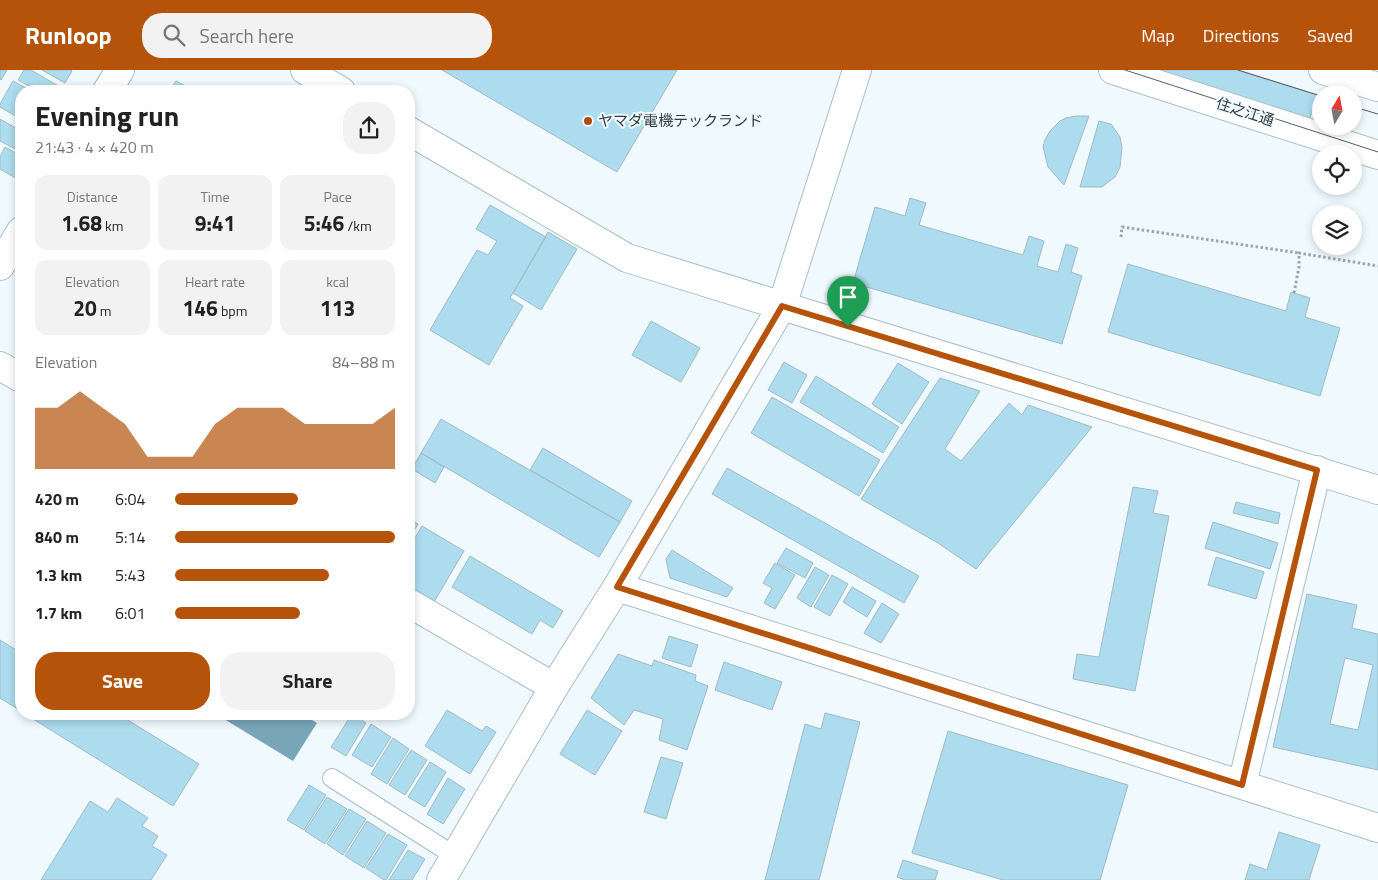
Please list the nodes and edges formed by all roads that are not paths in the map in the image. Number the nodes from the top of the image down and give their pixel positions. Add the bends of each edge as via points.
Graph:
1 (120, 70) edge
2 (305, 70) edge
3 (857, 70) edge
4 (1113, 70) edge
5 (1323, 70) edge
6 (111, 85) edge
7 (331, 85) edge
8 (1378, 87) edge
9 (415, 134) edge
10 (1378, 155) edge
11 (15, 241) edge
12 (0, 266) edge
13 (782, 306) junction
14 (0, 366) edge
15 (15, 375) edge
16 (1317, 470) junction
17 (1378, 490) edge
18 (617, 587) junction
19 (415, 606) edge
20 (554, 687) junction
21 (332, 778) dead end
22 (1242, 785) junction
23 (1378, 828) edge
24 (455, 856) junction
25 (441, 880) edge

1 - 6 street
2 - 7 street
3 - 13 street
4 - 10 street, 住之江通
5 - 8 street
9 - 13 street via 627,258
11 - 12 street
13 - 16 street
13 - 18 street
14 - 15 street
16 - 17 street
16 - 22 street
18 - 20 street
18 - 22 street
19 - 20 street
20 - 24 street
21 - 24 lane
22 - 23 street
24 - 25 street

